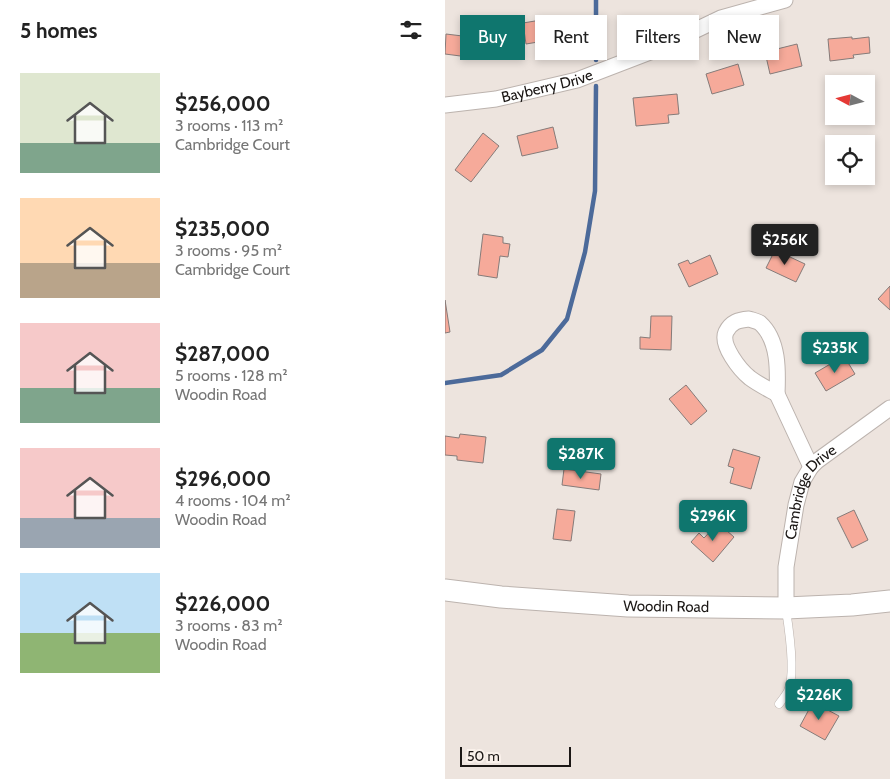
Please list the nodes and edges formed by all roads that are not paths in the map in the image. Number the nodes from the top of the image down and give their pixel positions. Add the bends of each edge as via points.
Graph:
1 (785, 0) edge
2 (445, 105) edge
3 (777, 394) junction
4 (890, 408) edge
5 (811, 467) junction
6 (445, 590) edge
7 (890, 601) edge
8 (786, 608) junction
9 (779, 704) dead end

1 - 2 street, Bayberry Drive via 721,18 650,52 577,80 496,99
3 - 3 street via 749,377 730,353 725,336 734,322 749,319 759,322 767,332 777,363
3 - 5 street
4 - 5 street, Cambridge Drive
5 - 8 street, Cambridge Drive via 802,482 796,505 786,567
6 - 8 street, Woodin Road via 628,606
7 - 8 street, Woodin Road
8 - 9 lane via 792,675 788,691

